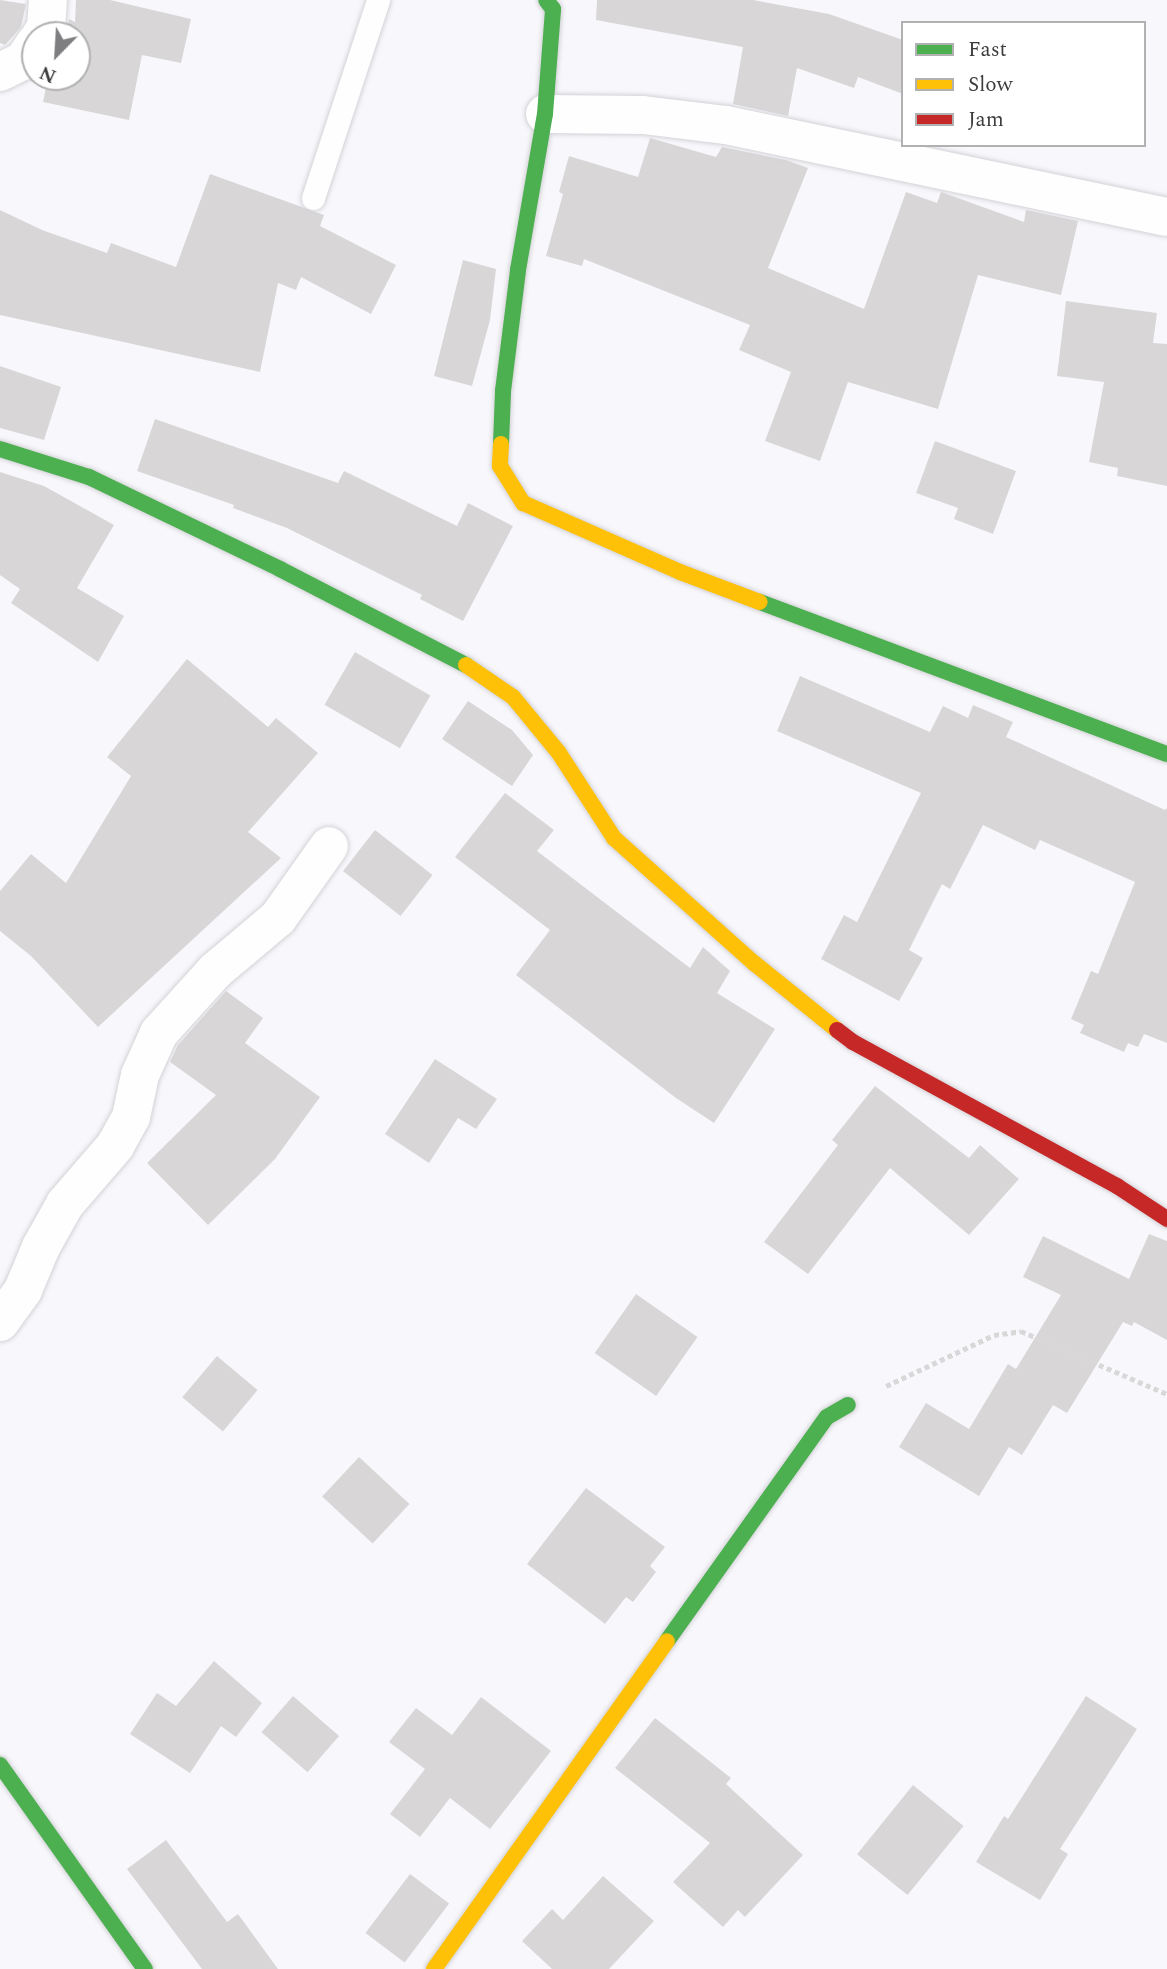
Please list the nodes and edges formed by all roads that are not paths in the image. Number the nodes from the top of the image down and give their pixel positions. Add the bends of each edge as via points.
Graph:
1 (48, 0) edge
2 (378, 0) edge
3 (546, 0) edge
4 (46, 21) edge
5 (21, 62) edge
6 (0, 72) edge
7 (545, 114) junction
8 (313, 198) dead end
9 (1167, 217) edge
10 (0, 449) edge
11 (1167, 754) edge
12 (330, 846) dead end
13 (1167, 1219) edge
14 (0, 1322) edge
15 (848, 1405) road end
16 (0, 1765) edge
17 (145, 1969) edge
18 (434, 1969) edge

1 - 4 street
2 - 8 lane
3 - 7 street via 553,9
5 - 6 street
7 - 9 street via 643,115 726,125
7 - 11 street via 503,391 500,466 523,503 680,572
10 - 13 street via 89,477 281,569 475,670 513,698 559,753 614,838 754,963 843,1034 1117,1186
12 - 14 street via 278,918 215,971 159,1033 140,1075 131,1117 115,1146 65,1204 23,1290
15 - 18 street via 827,1417
16 - 17 street

